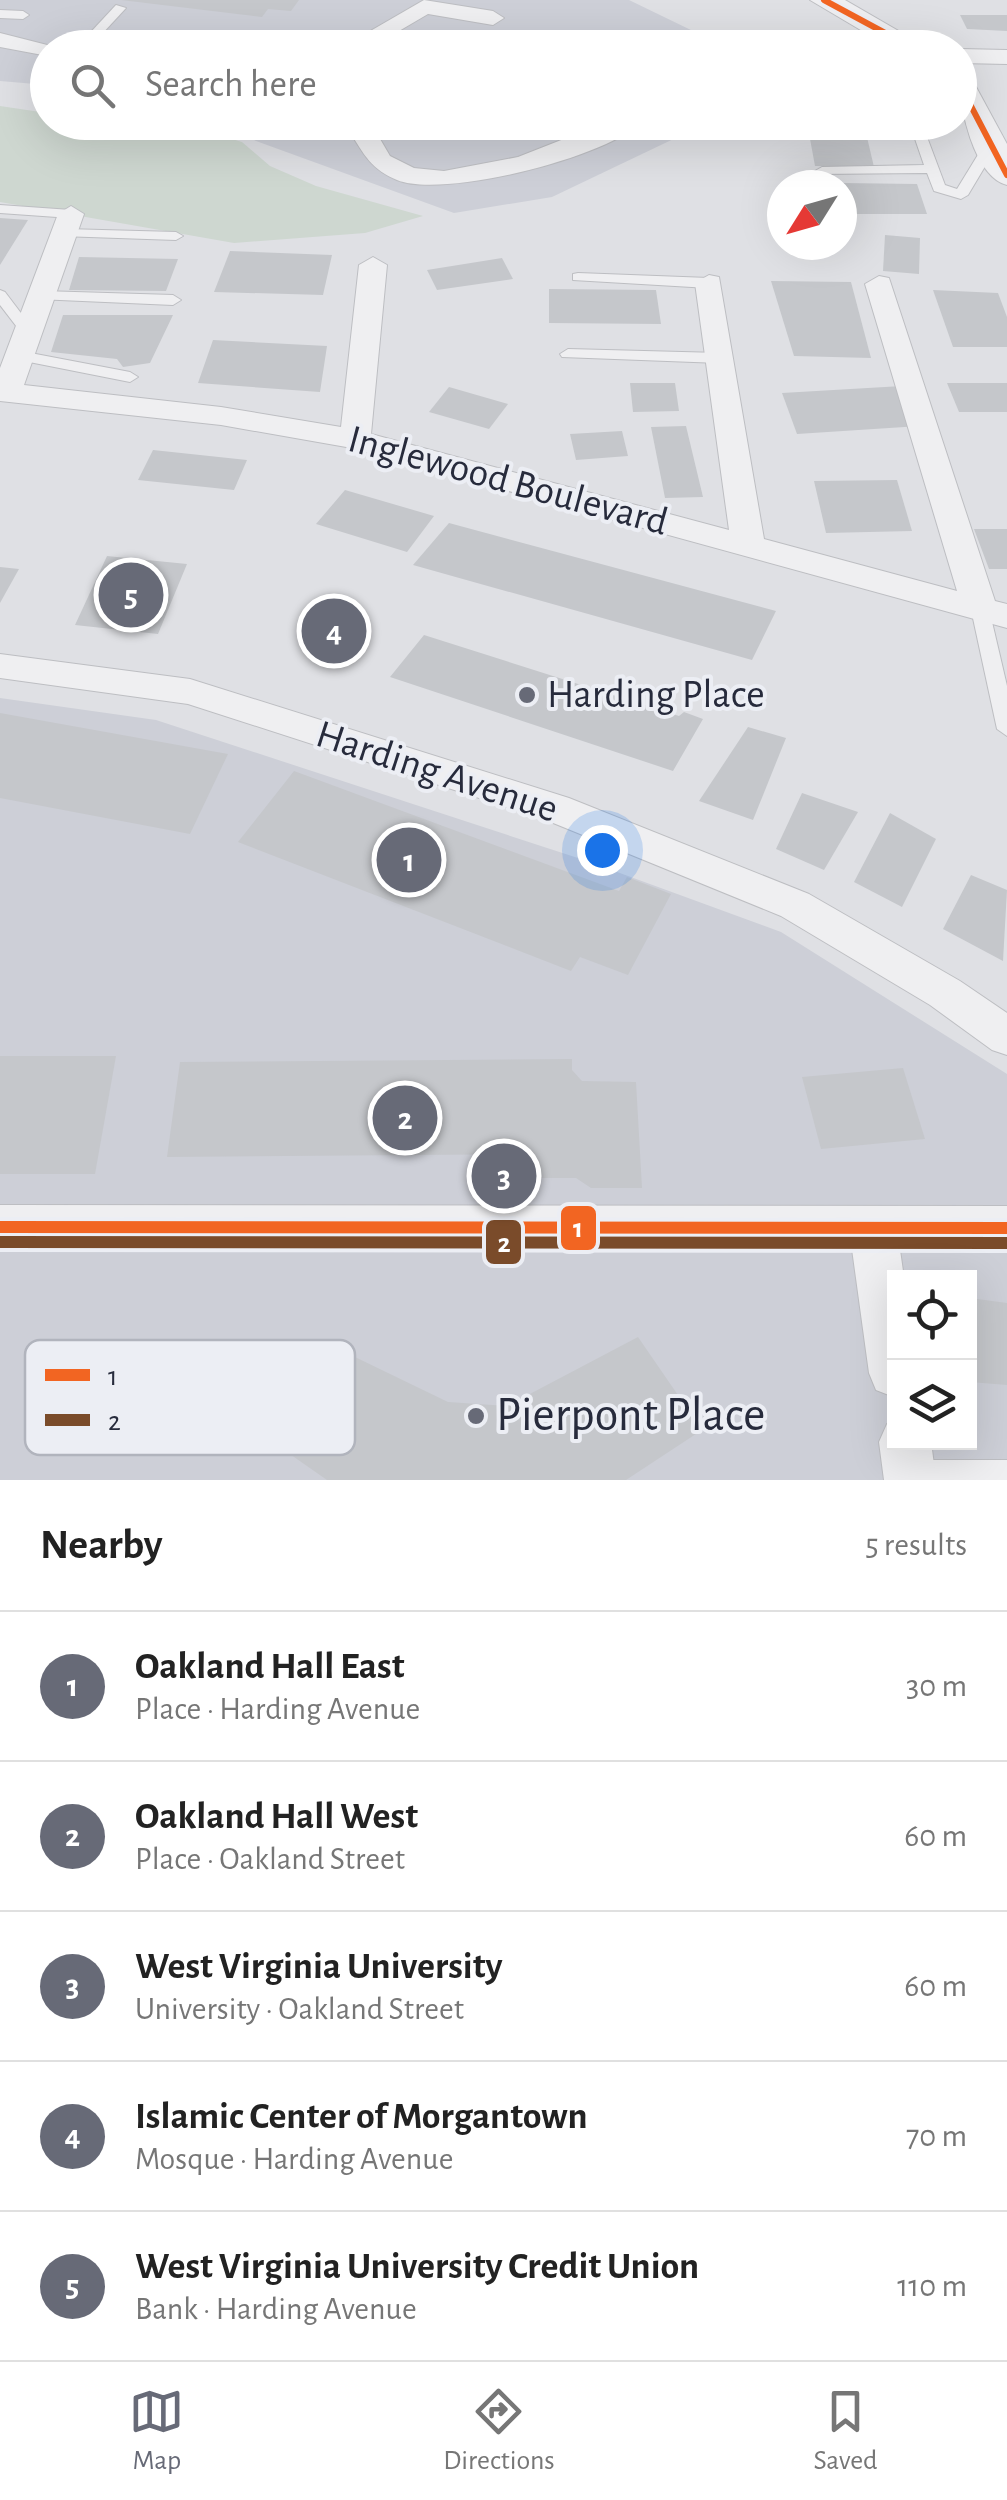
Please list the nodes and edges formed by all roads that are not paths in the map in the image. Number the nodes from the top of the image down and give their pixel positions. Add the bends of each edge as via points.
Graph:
1 (470, 0) edge
2 (824, 0) edge
3 (120, 8) dead end
4 (0, 14) edge
5 (24, 15) dead end
6 (99, 30) edge
7 (384, 30) edge
8 (880, 30) edge
9 (0, 40) edge
10 (30, 46) edge
11 (977, 56) edge
12 (1007, 56) edge
13 (977, 116) edge
14 (365, 140) edge
15 (584, 140) edge
16 (922, 140) edge
17 (992, 144) junction
18 (933, 169) junction
19 (857, 171) edge
20 (1007, 175) edge
21 (0, 209) edge
22 (68, 224) junction
23 (176, 236) dead end
24 (372, 265) dead end
25 (578, 277) dead end
26 (710, 282) joint
27 (878, 284) dead end
28 (0, 295) edge
29 (42, 296) junction
30 (173, 300) dead end
31 (24, 344) junction
32 (568, 354) dead end
33 (720, 358) junction
34 (130, 376) dead end
35 (3, 392) edge
36 (355, 439) junction
37 (748, 544) junction
38 (993, 612) edge
39 (0, 666) edge
40 (1007, 729) edge
41 (1007, 1037) edge
42 (873, 1228) junction
43 (1007, 1228) edge
44 (2, 1233) edge
45 (892, 1360) edge
46 (908, 1465) edge
47 (1007, 1474) edge

1 - 7 street via 490,9 499,25 424,7
2 - 8 street
3 - 6 lane
4 - 5 lane
9 - 10 street
11 - 12 street
13 - 17 street
14 - 15 street via 388,166 451,180 518,166
16 - 18 lane
17 - 18 lane via 961,195 939,188
17 - 20 street
18 - 19 lane
21 - 22 lane
22 - 23 lane
22 - 29 street
24 - 36 street
25 - 26 lane
26 - 33 street
27 - 38 street
28 - 31 lane
29 - 30 lane
29 - 31 street
31 - 34 lane
31 - 35 street
32 - 33 lane
33 - 37 street
35 - 36 street, Inglewood Boulevard via 221,416
36 - 37 street, Inglewood Boulevard
37 - 38 street, Inglewood Boulevard
38 - 40 lane
39 - 41 street, Harding Avenue via 190,692 555,808 795,905
42 - 43 street
42 - 44 street
42 - 45 street
46 - 47 lane

